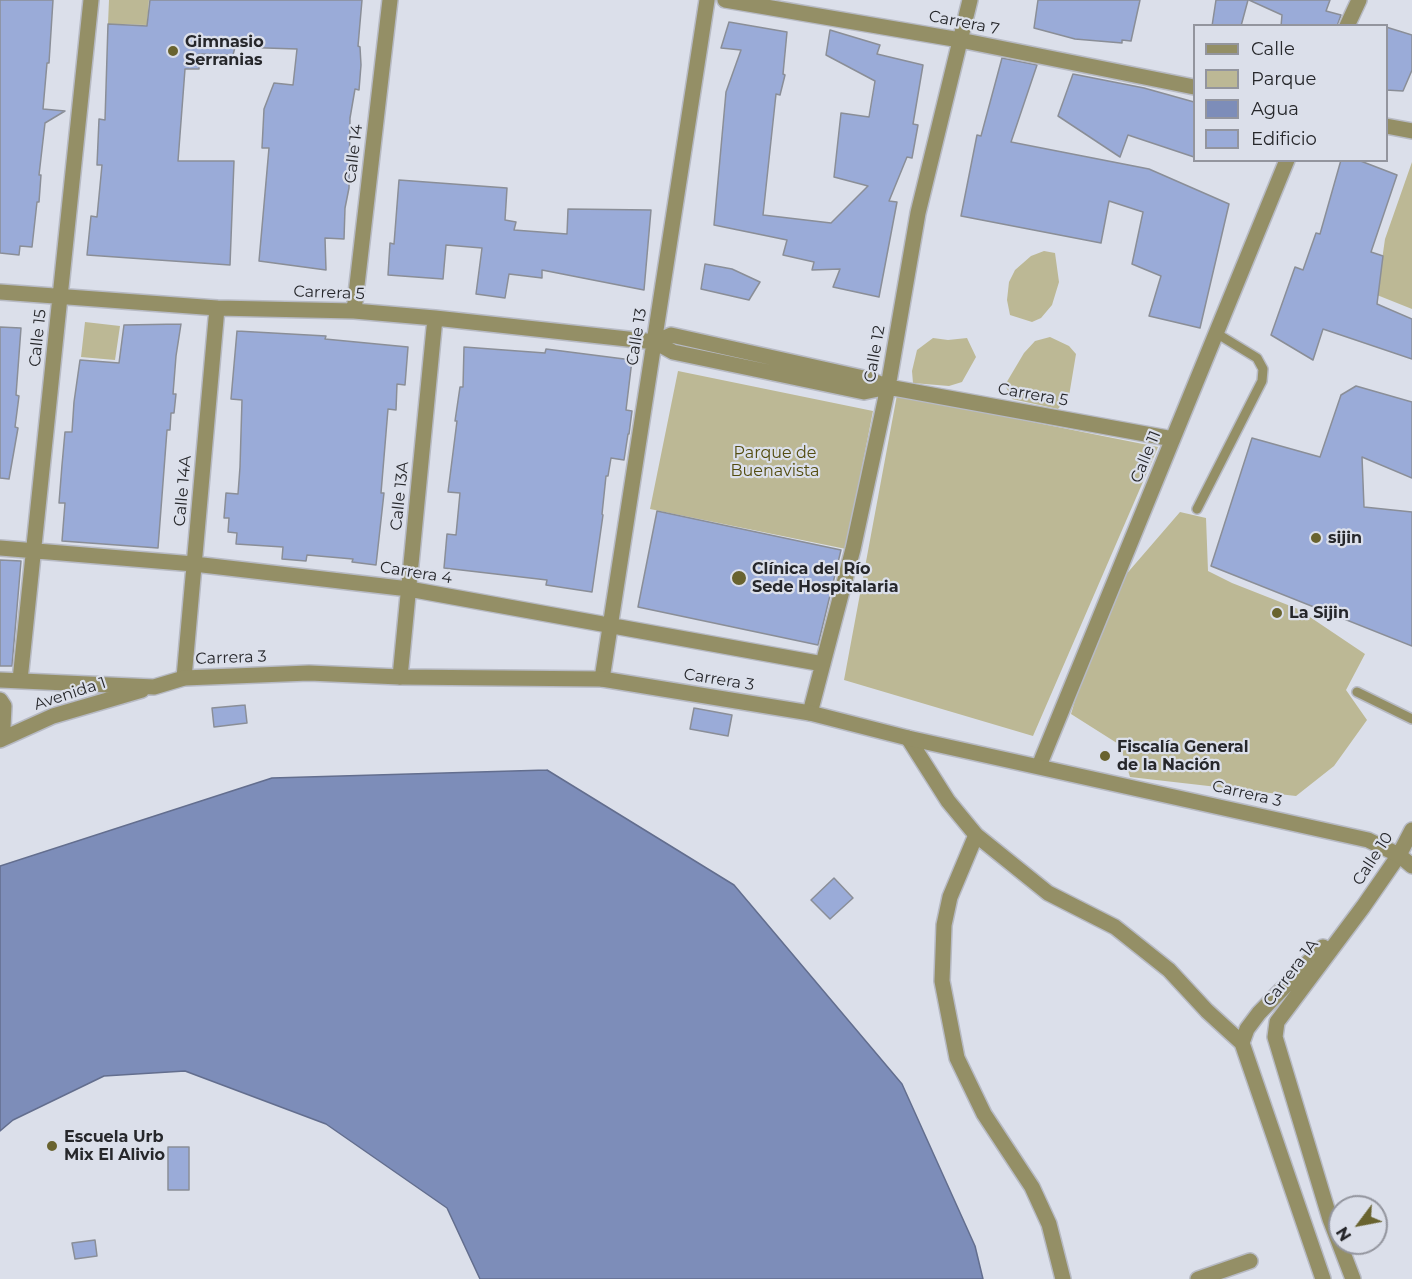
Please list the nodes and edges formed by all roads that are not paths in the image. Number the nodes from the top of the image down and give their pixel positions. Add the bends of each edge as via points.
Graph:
1 (91, 0) edge
2 (390, 0) edge
3 (707, 0) edge
4 (725, 0) edge
5 (970, 0) edge
6 (1359, 0) edge
7 (1348, 24) edge
8 (960, 39) junction
9 (1193, 87) edge
10 (1388, 126) edge
11 (1412, 131) edge
12 (1286, 162) edge
13 (0, 292) edge
14 (60, 297) junction
15 (217, 308) junction
16 (354, 311) junction
17 (435, 318) junction
18 (1216, 333) junction
19 (655, 342) junction
20 (888, 387) junction
21 (1173, 439) junction
22 (1197, 508) dead end
23 (0, 548) edge
24 (34, 551) junction
25 (194, 564) junction
26 (409, 589) junction
27 (610, 626) junction
28 (823, 664) junction
29 (400, 676) junction
30 (184, 678) junction
31 (602, 679) junction
32 (0, 680) edge
33 (20, 680) junction
34 (154, 687) junction
35 (1357, 692) dead end
36 (0, 700) edge
37 (810, 713) junction
38 (1412, 719) edge
39 (0, 731) edge
40 (908, 738) junction
41 (0, 740) edge
42 (1039, 766) junction
43 (1412, 830) edge
44 (976, 835) junction
45 (1399, 855) junction
46 (1412, 866) edge
47 (1363, 907) junction
48 (1242, 1043) junction
49 (1250, 1261) dead end
50 (1063, 1279) edge
51 (1198, 1279) edge
52 (1323, 1279) edge
53 (1353, 1279) edge

1 - 14 street, Calle 15
2 - 16 street, Calle 14
3 - 19 street, Calle 13
4 - 8 street, Carrera 7
5 - 8 street, Calle 12
6 - 7 street
8 - 9 street, Carrera 7
8 - 20 street, Calle 12 via 918,213
10 - 11 street
12 - 18 street, Calle 11
13 - 14 street, Carrera 5
14 - 15 street, Carrera 5
14 - 24 street, Calle 15
15 - 16 street, Carrera 5
15 - 25 street, Calle 14A
16 - 17 street, Carrera 5
17 - 19 street, Carrera 5
17 - 26 street, Calle 13A
18 - 21 street, Calle 11
18 - 22 lane via 1257,358 1263,369 1262,381
19 - 20 street, Carrera 5 via 673,351 864,392
19 - 27 street, Calle 13
20 - 21 street, Carrera 5
20 - 28 street, Calle 12
21 - 42 street, Calle 11
23 - 24 street, Carrera 4
24 - 25 street, Carrera 4
24 - 33 street, Calle 15
25 - 26 street, Carrera 4
25 - 30 street, Calle 14A
26 - 27 street, Carrera 4
26 - 29 street, Calle 13A
27 - 28 street, Carrera 4
27 - 31 street, Calle 13
28 - 37 street, Calle 12
29 - 30 street, Carrera 3 via 309,673
29 - 31 street, Carrera 3
30 - 34 street, Carrera 3
31 - 37 street, Carrera 3
32 - 33 street, Carrera 3
33 - 34 street, Carrera 3
34 - 41 street, Avenida 1 via 53,716
35 - 38 lane
36 - 39 street via 4,706
37 - 40 street, Carrera 3
40 - 42 street, Carrera 3
40 - 44 street via 948,801
42 - 45 street, Carrera 3 via 1368,840
43 - 45 street, Calle 10
44 - 48 street via 1048,893 1115,927 1168,970
44 - 50 street via 950,897 944,925 942,981 957,1058 984,1114 1032,1186 1049,1224
45 - 46 street, Carrera 3
45 - 47 street, Calle 10
47 - 48 street, Carrera 1A via 1259,1012
47 - 53 street, Carrera 1A via 1276,1022 1275,1037 1330,1219
48 - 52 street
49 - 51 street

